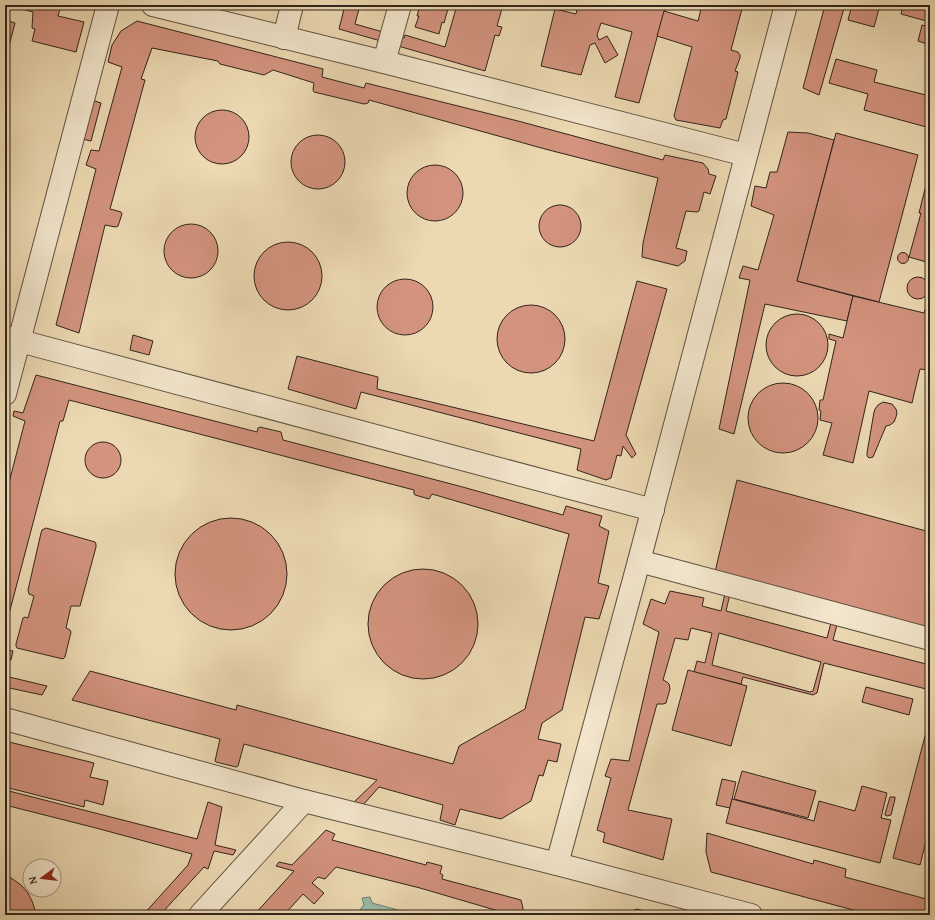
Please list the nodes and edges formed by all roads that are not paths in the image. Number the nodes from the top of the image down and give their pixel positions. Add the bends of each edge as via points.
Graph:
1 (108, 5) edge
2 (153, 5) edge
3 (292, 5) edge
4 (400, 5) edge
5 (786, 5) edge
6 (284, 38) junction
7 (384, 62) junction
8 (746, 155) junction
9 (12, 339) edge
10 (5, 394) edge
11 (652, 510) junction
12 (639, 561) junction
13 (930, 639) edge
14 (5, 719) edge
15 (304, 801) junction
16 (557, 864) junction
17 (200, 915) edge
18 (751, 915) edge

1 - 9 lane
2 - 6 lane
3 - 6 lane
4 - 7 lane
5 - 8 lane
6 - 7 lane
7 - 8 lane
8 - 11 lane
9 - 10 lane
9 - 11 lane
11 - 12 lane
12 - 13 lane
12 - 16 lane
14 - 15 lane
15 - 16 lane
15 - 17 lane
16 - 18 lane

